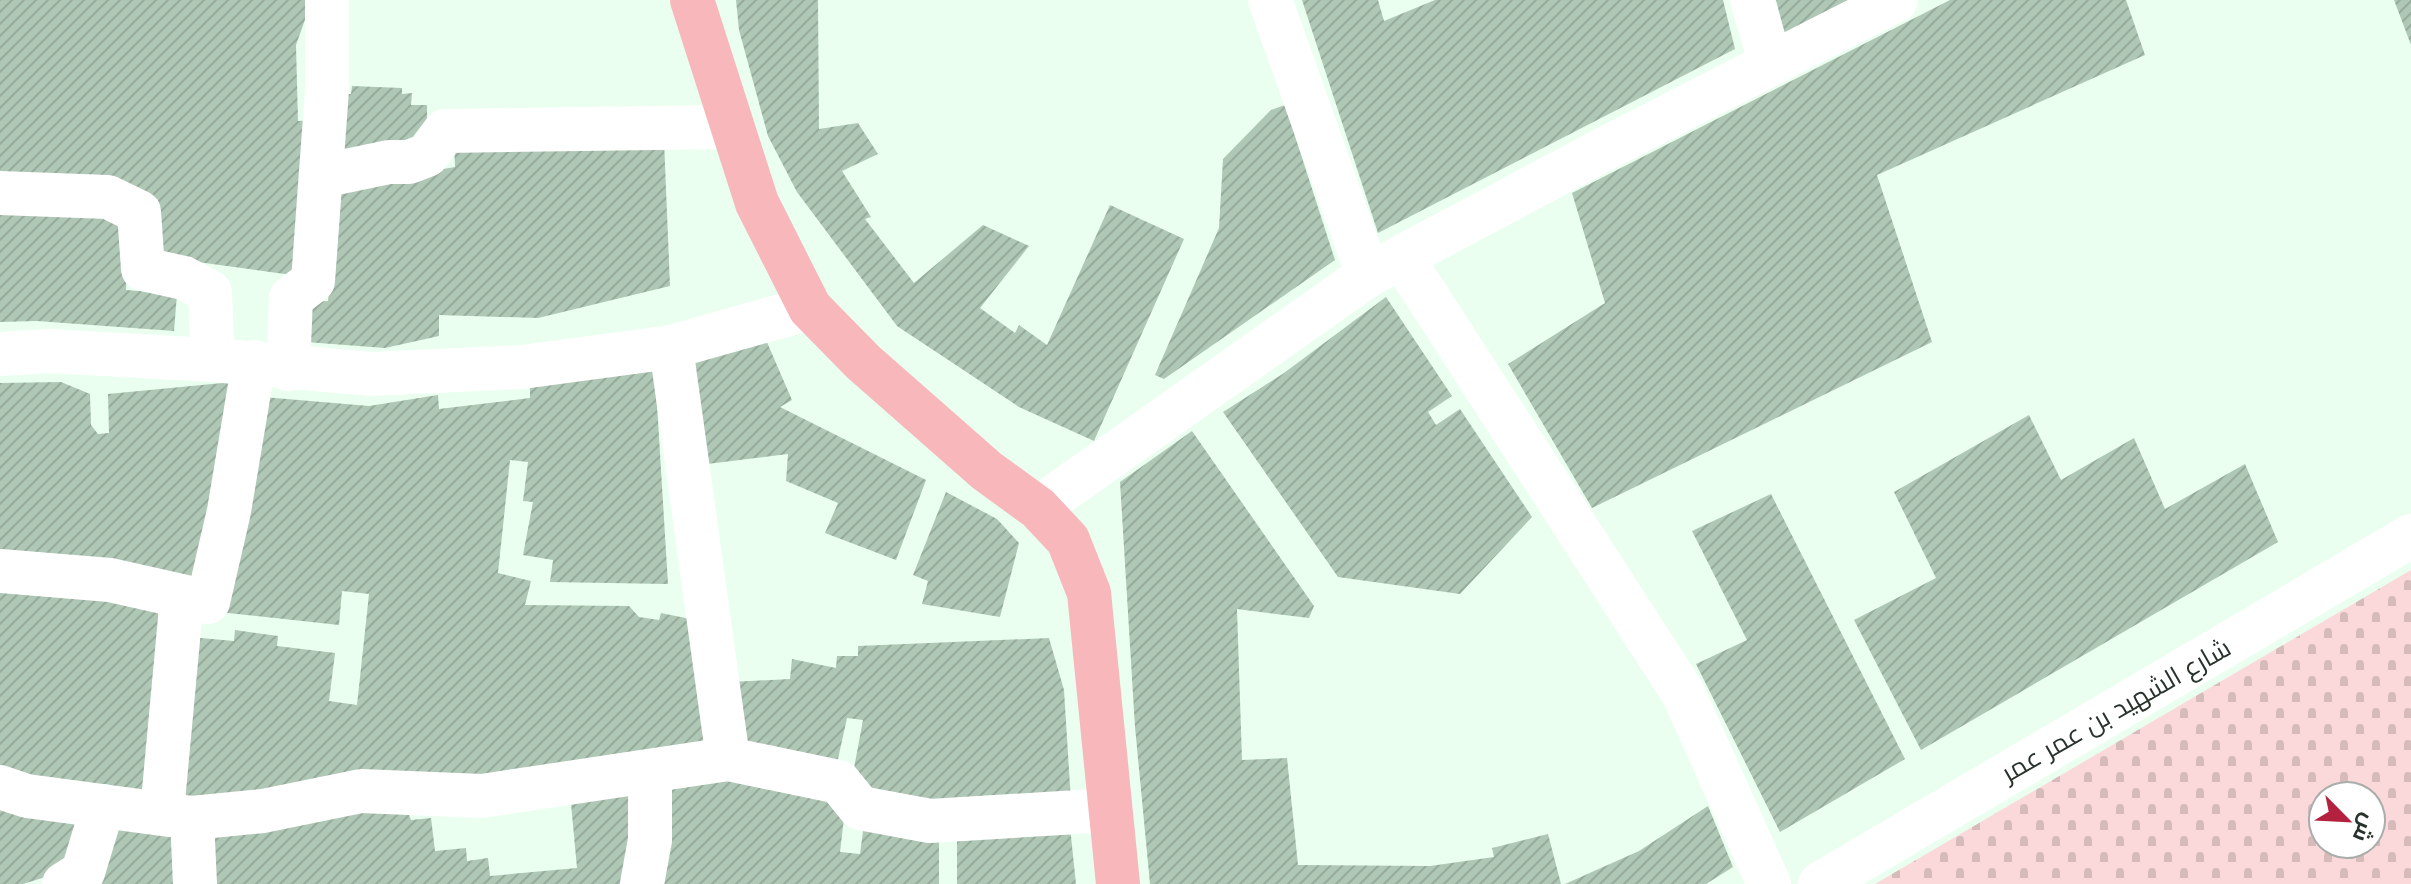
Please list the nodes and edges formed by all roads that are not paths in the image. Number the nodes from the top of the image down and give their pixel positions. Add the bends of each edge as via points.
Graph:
1 (327, 0) edge
2 (692, 0) edge
3 (1270, 0) edge
4 (1752, 0) edge
5 (1896, 0) edge
6 (1771, 64) junction
7 (730, 127) junction
8 (322, 176) junction
9 (0, 193) edge
10 (1386, 267) junction
11 (810, 308) junction
12 (671, 347) junction
13 (0, 354) edge
14 (251, 364) junction
15 (1038, 508) junction
16 (2411, 536) edge
17 (0, 571) edge
18 (182, 597) junction
19 (728, 759) junction
20 (650, 772) junction
21 (0, 787) edge
22 (103, 806) junction
23 (1111, 810) junction
24 (177, 815) junction
25 (64, 884) edge
26 (195, 884) edge
27 (642, 884) edge
28 (1118, 884) edge
29 (1769, 884) edge
30 (1820, 884) edge

1 - 8 street
2 - 7 main road
3 - 10 street
4 - 6 street
5 - 6 street
6 - 10 street
7 - 8 street via 445,131 418,159
7 - 11 main road via 757,203
8 - 14 street via 313,281 291,298
9 - 14 street via 108,197 139,212 143,269 184,278 210,292
10 - 15 street
10 - 29 street via 1683,693
11 - 12 street
11 - 15 main road via 987,471
12 - 14 street via 522,367 371,374
12 - 19 street
13 - 14 street via 48,351
14 - 18 street via 229,511 208,602
15 - 23 main road via 1068,540 1089,593
16 - 30 street, شارع الشهيد بن عمر عمر
17 - 18 street via 110,580
18 - 24 street
19 - 20 street
19 - 23 street via 839,782 860,808 930,821
20 - 24 street via 482,796 361,791 263,811
20 - 27 street via 650,840
21 - 22 street
22 - 24 street
22 - 25 street via 83,872
23 - 28 main road
24 - 26 street

